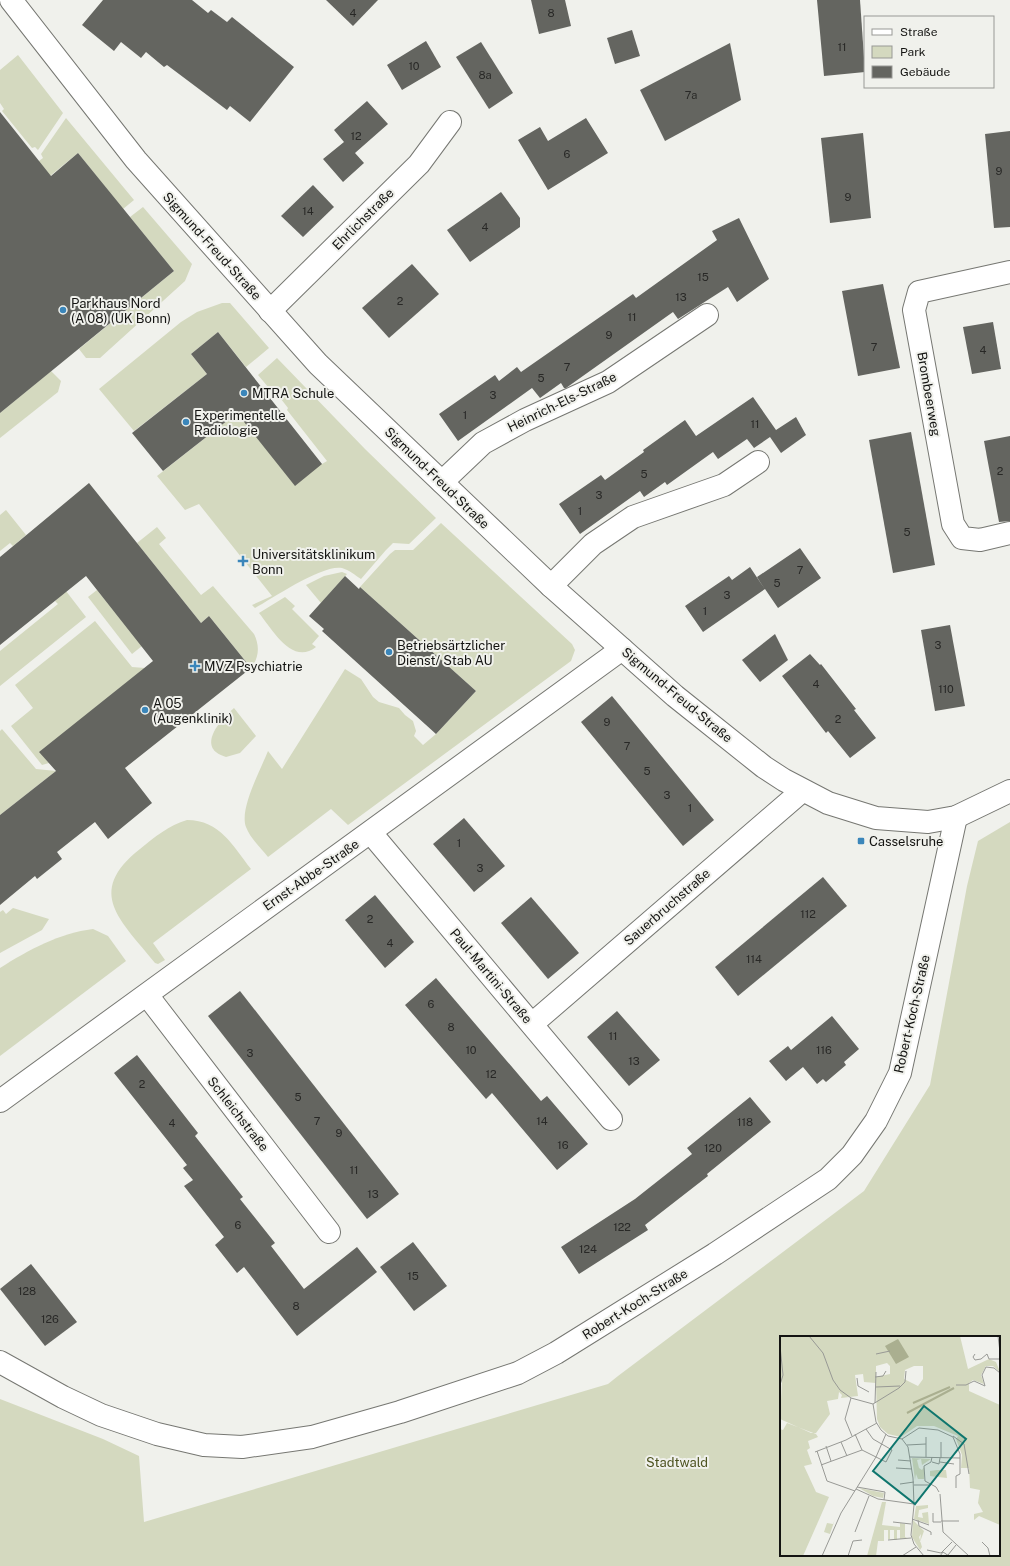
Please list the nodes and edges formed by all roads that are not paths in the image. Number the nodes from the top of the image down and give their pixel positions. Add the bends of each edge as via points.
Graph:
1 (11, 0) edge
2 (450, 122) dead end
3 (1010, 272) edge
4 (270, 311) junction
5 (707, 315) dead end
6 (758, 462) dead end
7 (442, 482) junction
8 (1010, 533) edge
9 (551, 586) junction
10 (622, 649) junction
11 (802, 791) junction
12 (1010, 791) edge
13 (956, 817) junction
14 (371, 833) junction
15 (147, 995) junction
16 (532, 1024) junction
17 (0, 1101) edge
18 (612, 1119) dead end
19 (329, 1232) dead end
20 (0, 1362) edge

1 - 4 street, Sigmund-Freud-Straße via 136,160
2 - 4 street, Ehrlichstraße via 419,164
3 - 8 street, Brombeerweg via 919,292 914,310 953,524 962,538 980,540
4 - 7 street, Sigmund-Freud-Straße via 318,364
5 - 7 street, Heinrich-Els-Straße via 608,382 483,442
6 - 9 street via 724,485 633,517 593,544
7 - 9 street, Sigmund-Freud-Straße
9 - 10 street, Sigmund-Freud-Straße
10 - 11 street, Sigmund-Freud-Straße via 675,696 758,762
10 - 14 street, Ernst-Abbe-Straße
11 - 13 street, Sigmund-Freud-Straße via 828,803 876,818 928,822
11 - 16 street, Sauerbruchstraße
12 - 13 street
13 - 20 street, Robert-Koch-Straße via 900,1073 891,1094 852,1155 828,1179 715,1254 556,1353 518,1373 400,1412 312,1437 242,1447 204,1445 157,1434 101,1415
14 - 15 street, Ernst-Abbe-Straße
14 - 16 street, Paul-Martini-Straße
15 - 17 street, Ernst-Abbe-Straße
15 - 19 street, Schleichstraße
16 - 18 street, Paul-Martini-Straße

